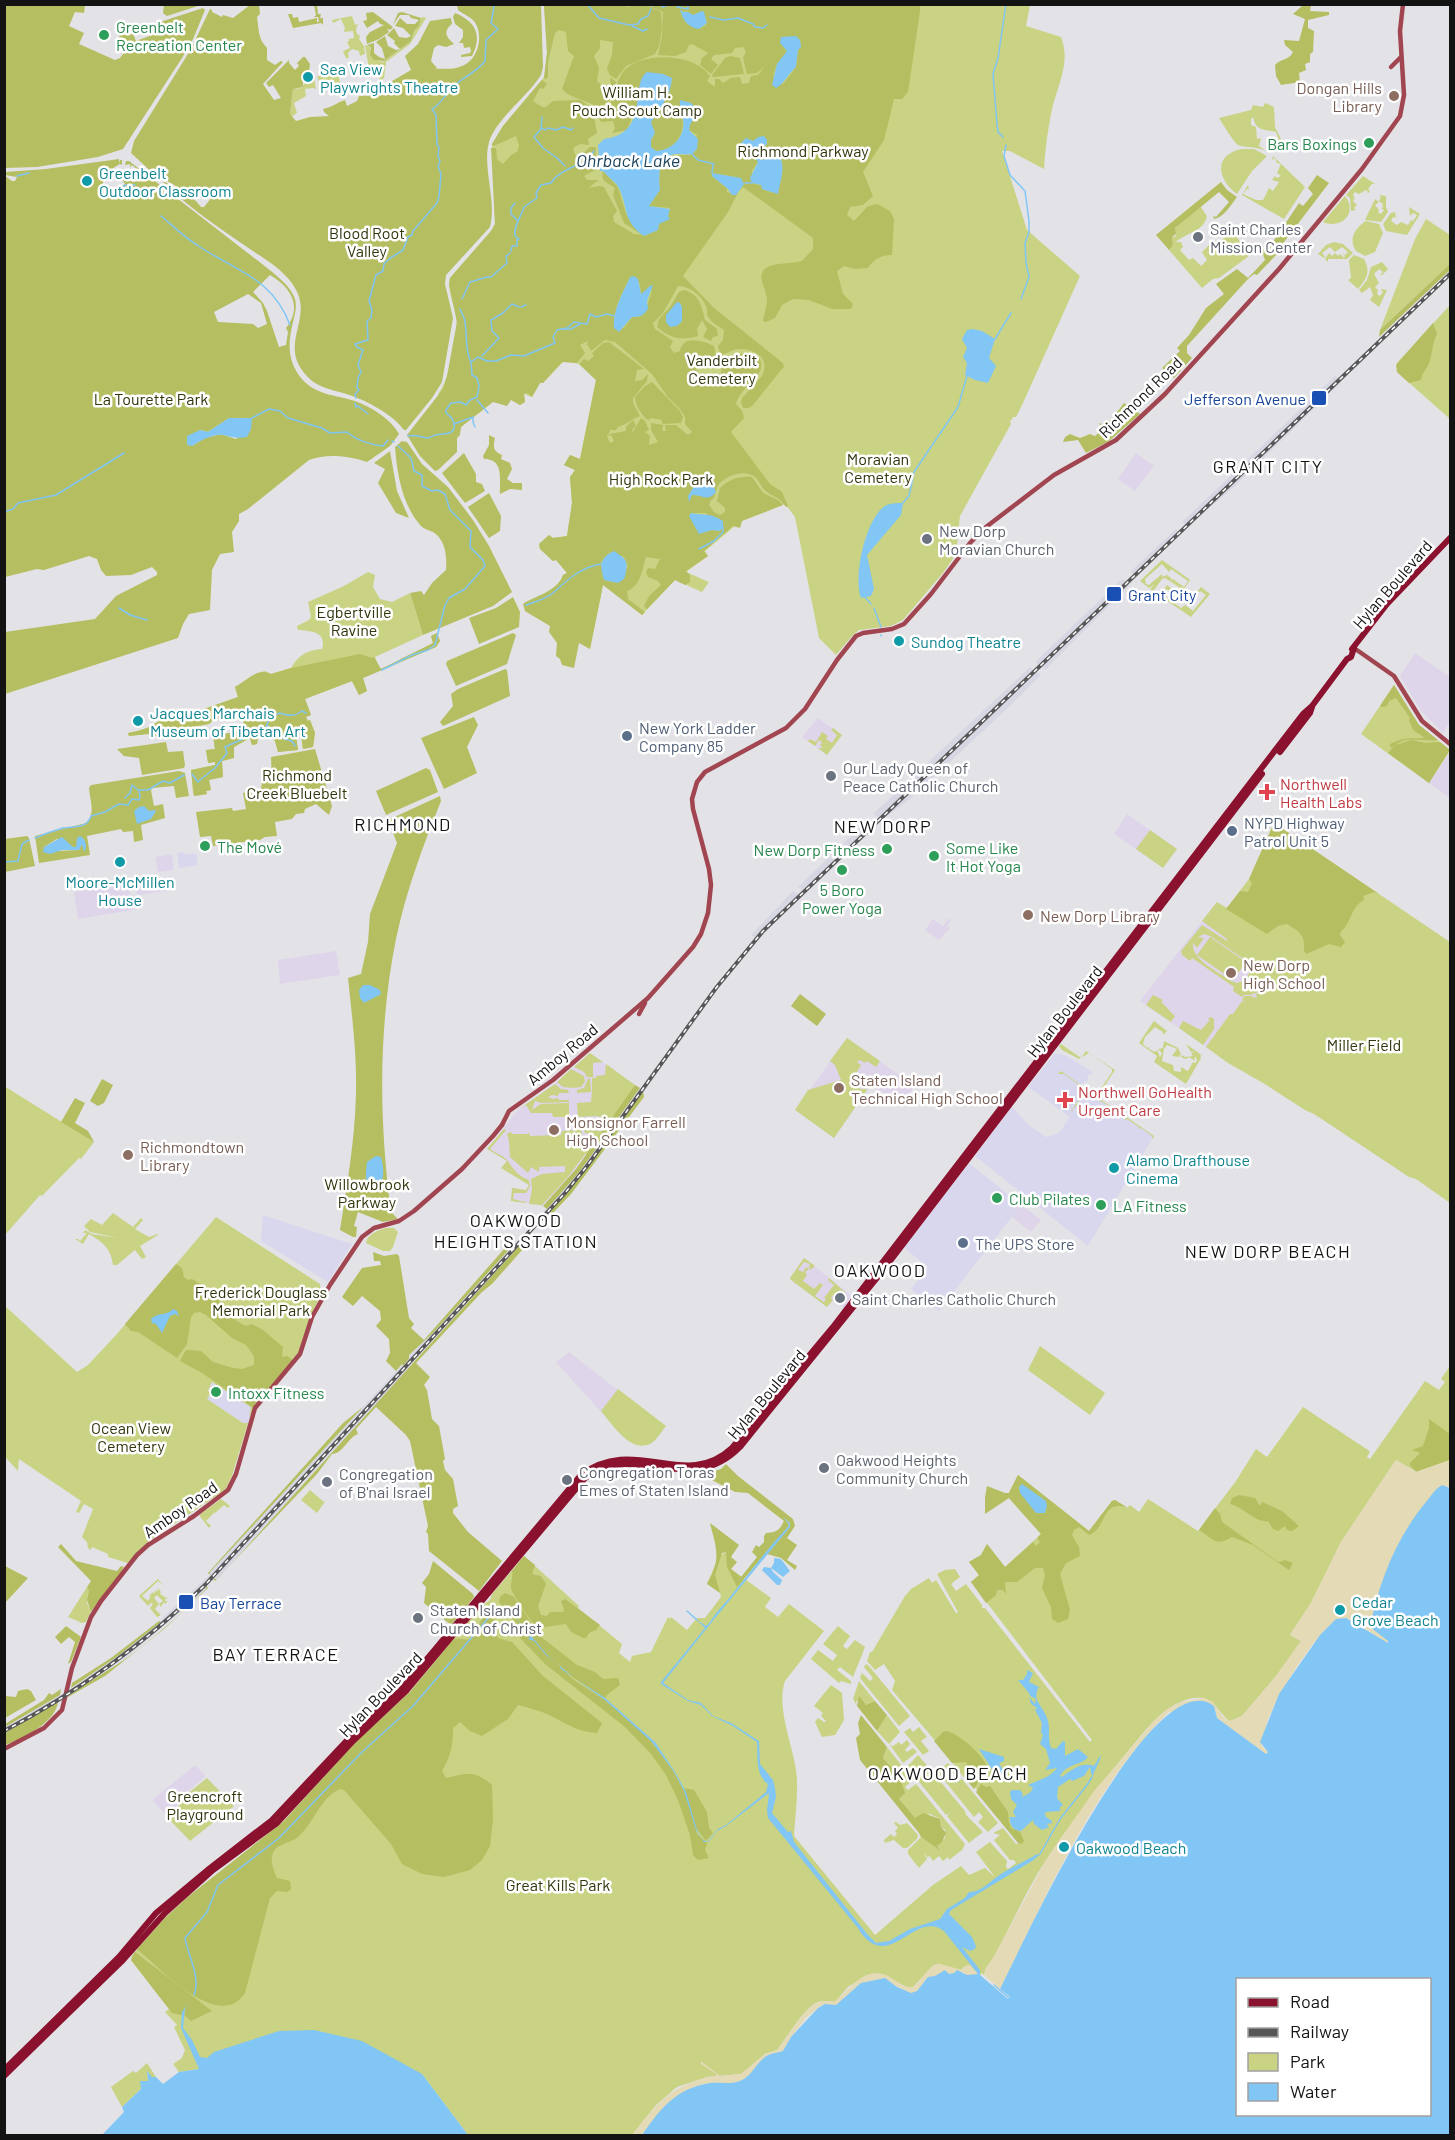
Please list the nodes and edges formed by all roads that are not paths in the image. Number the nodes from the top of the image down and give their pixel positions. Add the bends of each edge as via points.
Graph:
1 (1403, 4) edge
2 (1401, 57) junction
3 (1391, 67) dead end
4 (1450, 538) edge
5 (1354, 648) junction
6 (1450, 744) edge
7 (697, 782) joint
8 (653, 991) junction
9 (648, 998) junction
10 (639, 1014) dead end
11 (625, 1017) junction
12 (1044, 1056) junction
13 (4, 1749) edge
14 (4, 2070) edge
15 (4, 2076) edge

1 - 2 main road, Richmond Road
2 - 3 main road
2 - 7 main road, Richmond Road via 1403,106 1384,140 1279,269 1163,396 1110,445 1054,475 986,527 904,624 856,636 807,708 793,722 705,772
4 - 5 main road, Hylan Boulevard via 1385,606
5 - 6 main road via 1394,676 1422,721
5 - 12 main road, Hylan Boulevard via 1351,657 1303,714
7 - 8 main road, Amboy Road via 692,799 710,876 708,913 693,947
8 - 9 main road, Amboy Road
8 - 11 main road, Amboy Road
9 - 10 main road
9 - 11 main road, Amboy Road
11 - 13 main road, Amboy Road via 553,1080 514,1108 462,1169 414,1211 401,1221 375,1227 362,1237 312,1317 300,1354 255,1408 228,1490 137,1555 91,1617 62,1710 44,1728
12 - 14 main road, Hylan Boulevard via 833,1327 732,1448 717,1459 698,1465 626,1458 603,1463 582,1475 401,1690 353,1734 272,1821 156,1914 119,1958
12 - 15 main road, Hylan Boulevard via 829,1339 737,1451 699,1470 625,1463 602,1468 585,1478 406,1691 352,1741 277,1823 165,1913 123,1960

